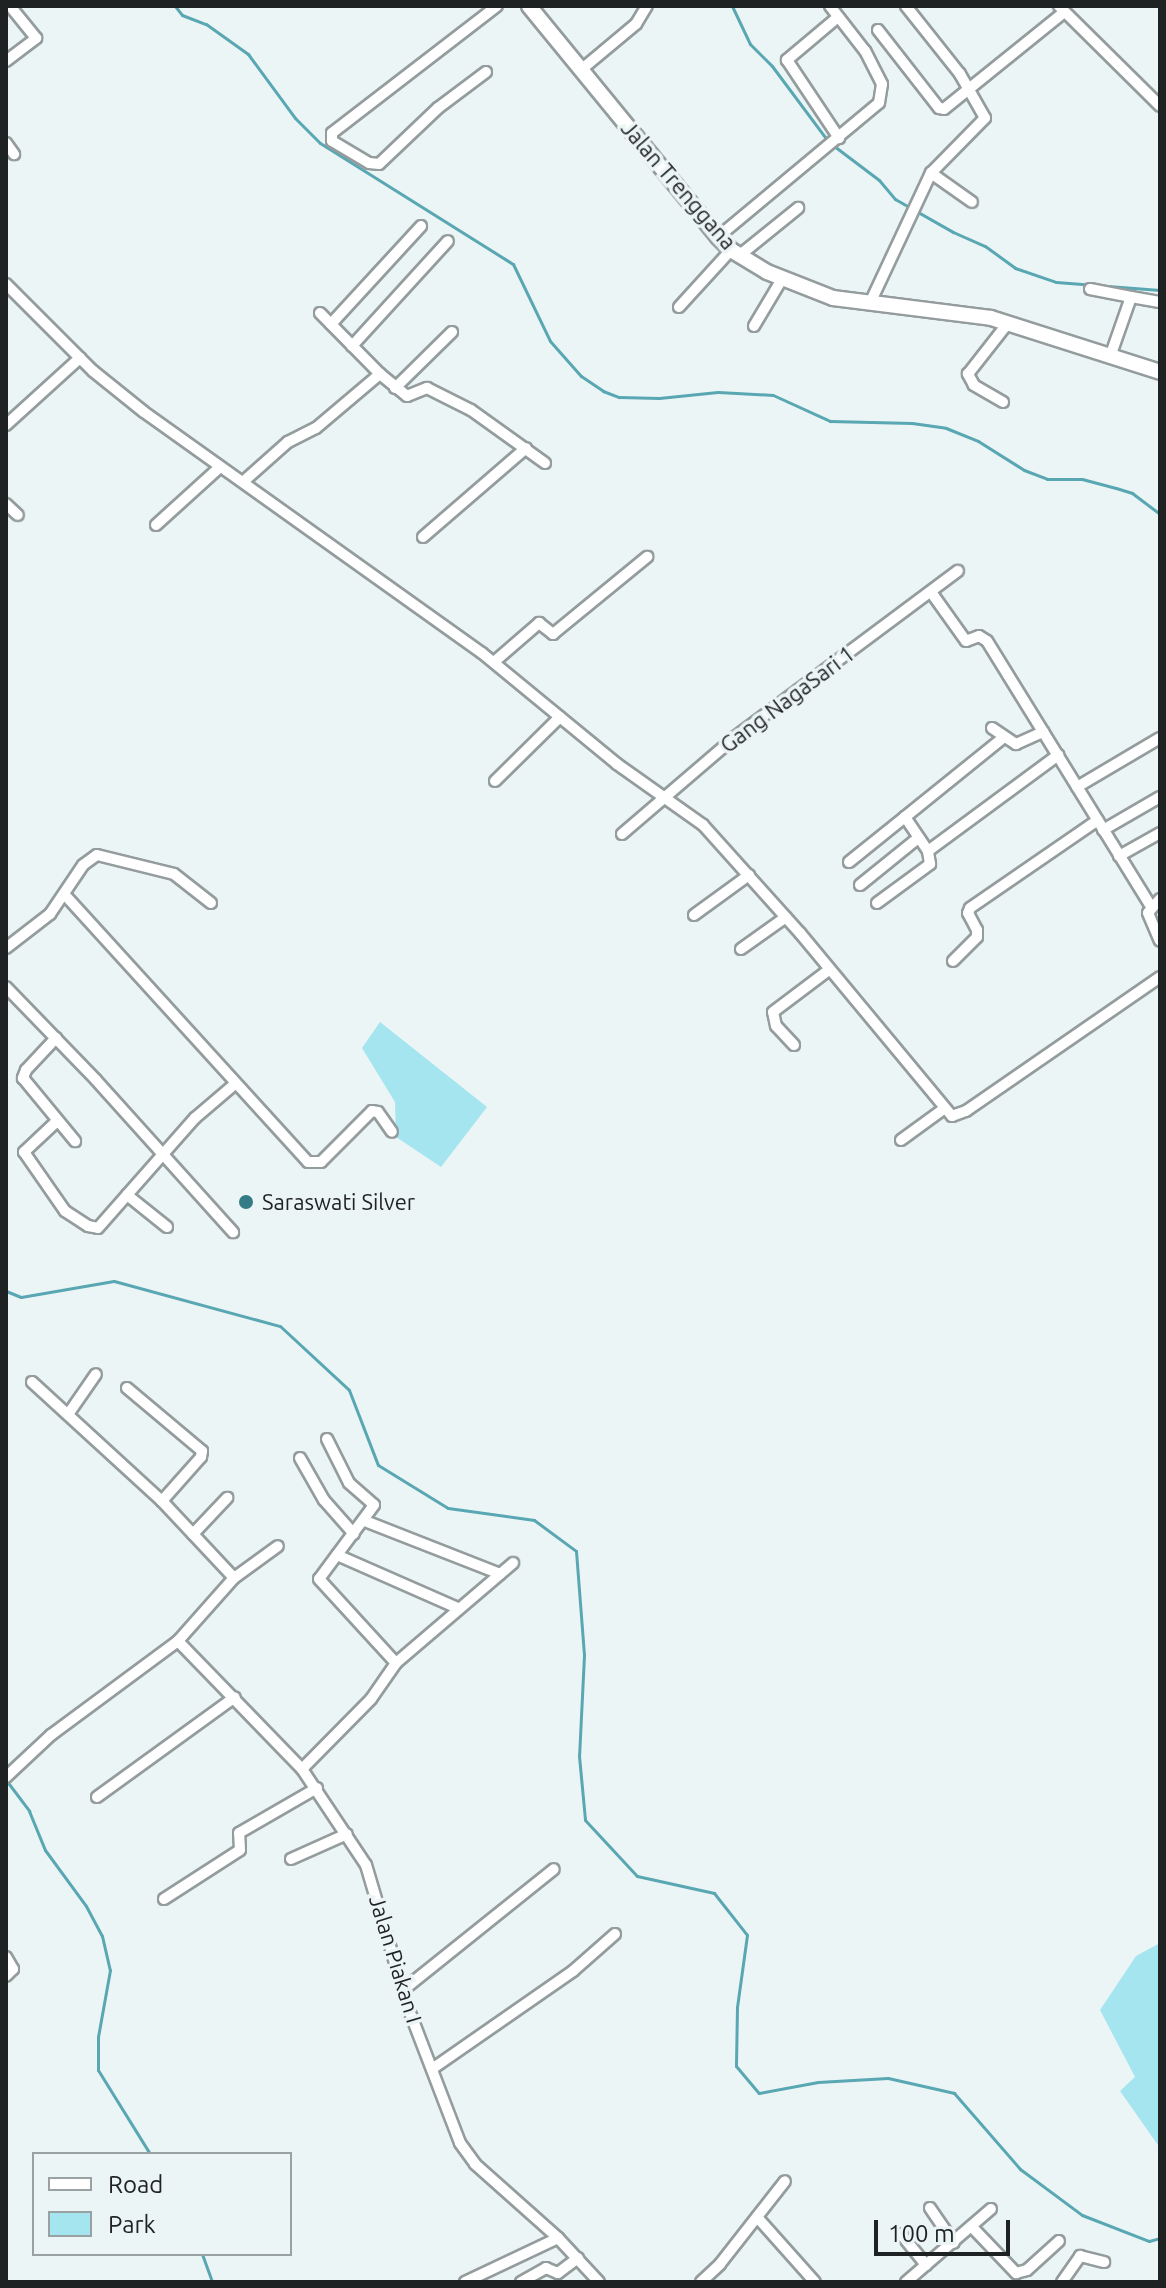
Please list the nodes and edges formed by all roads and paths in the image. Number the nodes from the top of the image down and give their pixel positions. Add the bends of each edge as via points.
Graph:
1 (10, 6) edge
2 (497, 6) edge
3 (529, 6) edge
4 (647, 6) edge
5 (830, 6) edge
6 (906, 6) edge
7 (1061, 9) edge
8 (838, 17) junction
9 (878, 30) dead end
10 (6, 61) edge
11 (582, 69) junction
12 (486, 72) dead end
13 (969, 89) junction
14 (1160, 106) edge
15 (839, 138) junction
16 (6, 143) edge
17 (14, 154) dead end
18 (931, 173) junction
19 (972, 202) dead end
20 (798, 208) dead end
21 (421, 226) dead end
22 (718, 237) junction
23 (448, 241) dead end
24 (736, 252) junction
25 (782, 279) junction
26 (6, 284) edge
27 (1090, 289) dead end
28 (1131, 297) junction
29 (1160, 302) edge
30 (870, 303) junction
31 (679, 307) dead end
32 (320, 313) dead end
33 (1008, 323) junction
34 (331, 324) junction
35 (754, 326) dead end
36 (452, 332) dead end
37 (352, 346) junction
38 (1110, 357) junction
39 (80, 358) junction
40 (1160, 372) edge
41 (380, 374) junction
42 (395, 388) junction
43 (1003, 402) dead end
44 (6, 424) edge
45 (526, 448) junction
46 (545, 463) dead end
47 (220, 467) junction
48 (244, 481) junction
49 (6, 504) edge
50 (18, 515) dead end
51 (156, 525) dead end
52 (423, 537) dead end
53 (647, 557) dead end
54 (958, 571) dead end
55 (931, 592) junction
56 (494, 662) junction
57 (560, 717) junction
58 (992, 728) dead end
59 (1041, 728) junction
60 (1003, 738) junction
61 (1160, 738) edge
62 (1058, 755) junction
63 (495, 781) dead end
64 (1077, 787) junction
65 (665, 795) junction
66 (1160, 797) edge
67 (905, 817) junction
68 (1100, 825) junction
69 (1160, 833) edge
70 (622, 834) dead end
71 (918, 838) junction
72 (928, 851) junction
73 (1119, 856) junction
74 (849, 862) dead end
75 (749, 875) junction
76 (860, 885) dead end
77 (65, 895) junction
78 (211, 903) dead end
79 (877, 903) dead end
80 (1156, 903) edge
81 (694, 915) dead end
82 (786, 917) junction
83 (1160, 941) edge
84 (6, 948) edge
85 (741, 949) dead end
86 (953, 961) dead end
87 (830, 969) junction
88 (1160, 977) edge
89 (6, 987) edge
90 (56, 1038) junction
91 (794, 1045) dead end
92 (235, 1084) junction
93 (945, 1108) junction
94 (56, 1122) junction
95 (392, 1132) dead end
96 (901, 1140) dead end
97 (75, 1141) dead end
98 (162, 1153) junction
99 (127, 1195) junction
100 (167, 1227) dead end
101 (233, 1232) dead end
102 (96, 1374) dead end
103 (32, 1382) dead end
104 (127, 1388) dead end
105 (69, 1413) junction
106 (327, 1439) dead end
107 (300, 1458) dead end
108 (227, 1498) dead end
109 (162, 1501) junction
110 (365, 1521) junction
111 (193, 1534) junction
112 (354, 1534) junction
113 (278, 1546) dead end
114 (337, 1555) junction
115 (513, 1563) dead end
116 (500, 1574) junction
117 (234, 1578) junction
118 (458, 1608) junction
119 (178, 1641) junction
120 (396, 1663) junction
121 (235, 1697) junction
122 (302, 1769) junction
123 (6, 1777) edge
124 (317, 1788) junction
125 (97, 1797) dead end
126 (347, 1834) junction
127 (291, 1859) dead end
128 (554, 1869) dead end
129 (164, 1899) dead end
130 (615, 1934) dead end
131 (6, 1957) edge
132 (6, 1976) edge
133 (403, 1990) junction
134 (432, 2069) junction
135 (785, 2181) dead end
136 (930, 2208) dead end
137 (991, 2209) dead end
138 (757, 2217) junction
139 (972, 2227) junction
140 (901, 2234) dead end
141 (558, 2238) junction
142 (1059, 2241) dead end
143 (954, 2243) junction
144 (578, 2258) junction
145 (1104, 2262) dead end
146 (926, 2265) junction
147 (465, 2282) edge
148 (521, 2282) edge
149 (599, 2282) edge
150 (701, 2282) edge
151 (815, 2282) edge
152 (906, 2282) edge
153 (1062, 2282) edge

1 - 10 street via 36,38
2 - 12 street via 343,124 332,133 332,141 379,164
3 - 11 main road, Jalan Trenggana
4 - 11 street via 636,24
5 - 8 street
6 - 13 street
7 - 13 street
7 - 14 street
8 - 15 street via 865,51 883,90 876,108
8 - 15 street via 787,60
9 - 13 street via 939,108
11 - 22 main road, Jalan Trenggana
13 - 18 street via 985,118
15 - 22 street
16 - 17 street
18 - 19 street
18 - 30 street
20 - 24 street
21 - 34 street
22 - 24 main road, Jalan Trenggana
23 - 37 street
24 - 25 main road, Jalan Trenggana
24 - 31 street
25 - 30 main road, Jalan Trenggana via 833,298
25 - 35 street
26 - 39 street
27 - 28 street
28 - 29 street
28 - 38 street
30 - 33 main road, Jalan Trenggana via 961,312
32 - 34 street
33 - 38 main road, Jalan Trenggana
33 - 43 street via 968,374 974,385
34 - 37 street
36 - 42 street
37 - 41 street
38 - 40 main road, Jalan Trenggana
39 - 44 street
39 - 47 street
41 - 42 street
41 - 48 street
42 - 45 street via 407,396 427,388
45 - 46 street
45 - 52 street
47 - 48 street
47 - 51 street
48 - 56 street
49 - 50 street
53 - 56 street via 553,634 539,623
54 - 55 street, Gang NagaSari 1
55 - 59 street via 966,641 979,636 987,641
55 - 65 street, Gang NagaSari 1
56 - 57 street
57 - 63 street
57 - 65 street
58 - 60 street
59 - 60 street via 1016,744
59 - 62 street
60 - 67 street
61 - 64 street
62 - 64 street
62 - 72 street
64 - 68 street
65 - 70 street, Gang NagaSari 1
65 - 75 street via 703,825
66 - 68 street
67 - 71 street
67 - 74 street
68 - 73 street
68 - 86 street via 970,908 977,937
69 - 73 street
71 - 72 street
71 - 76 street
72 - 79 street via 930,864
73 - 80 street
75 - 81 street
75 - 82 street
77 - 78 street via 83,865 102,855 174,874
77 - 84 street via 50,914
77 - 92 street
80 - 83 street via 1149,916
82 - 85 street
82 - 87 street
87 - 91 street via 773,1012 776,1026
87 - 93 street
88 - 93 street via 966,1111 952,1116
89 - 90 street
90 - 94 street via 23,1078
90 - 98 street
92 - 95 street via 311,1164 321,1162 372,1111
92 - 98 street
93 - 96 street
94 - 97 street
94 - 99 street via 24,1152 65,1211 98,1228
98 - 99 street
98 - 101 street
99 - 100 street
102 - 105 street
103 - 105 street
104 - 109 street via 202,1451
105 - 109 street
106 - 110 street via 349,1483 373,1501
107 - 112 street via 324,1500
108 - 111 street
109 - 111 street
110 - 112 street
110 - 116 street
111 - 117 street
112 - 114 street
113 - 117 street
114 - 118 street
114 - 120 street via 319,1581
115 - 116 street
116 - 118 street
117 - 119 street
118 - 120 street
119 - 121 street, Jalan Piakan I
119 - 123 street via 51,1735
120 - 122 street via 371,1699
121 - 122 street, Jalan Piakan I
121 - 125 street
122 - 124 street, Jalan Piakan I
124 - 126 street, Jalan Piakan I
124 - 129 street via 239,1833 240,1850
126 - 127 street
126 - 133 street, Jalan Piakan I via 370,1872
128 - 133 street
130 - 134 street via 573,1971
131 - 132 street via 13,1969
133 - 134 street, Jalan Piakan I
134 - 141 street, Jalan Piakan I via 460,2143 475,2164
135 - 138 street
136 - 143 street
137 - 139 street
138 - 150 street
138 - 151 street
139 - 142 street via 1016,2273 1027,2270
139 - 143 street
140 - 146 street
141 - 144 street, Jalan Piakan I
141 - 147 street
143 - 146 street
144 - 148 street via 558,2273 549,2267
144 - 149 street, Jalan Piakan I
145 - 153 street via 1080,2256
146 - 152 street

